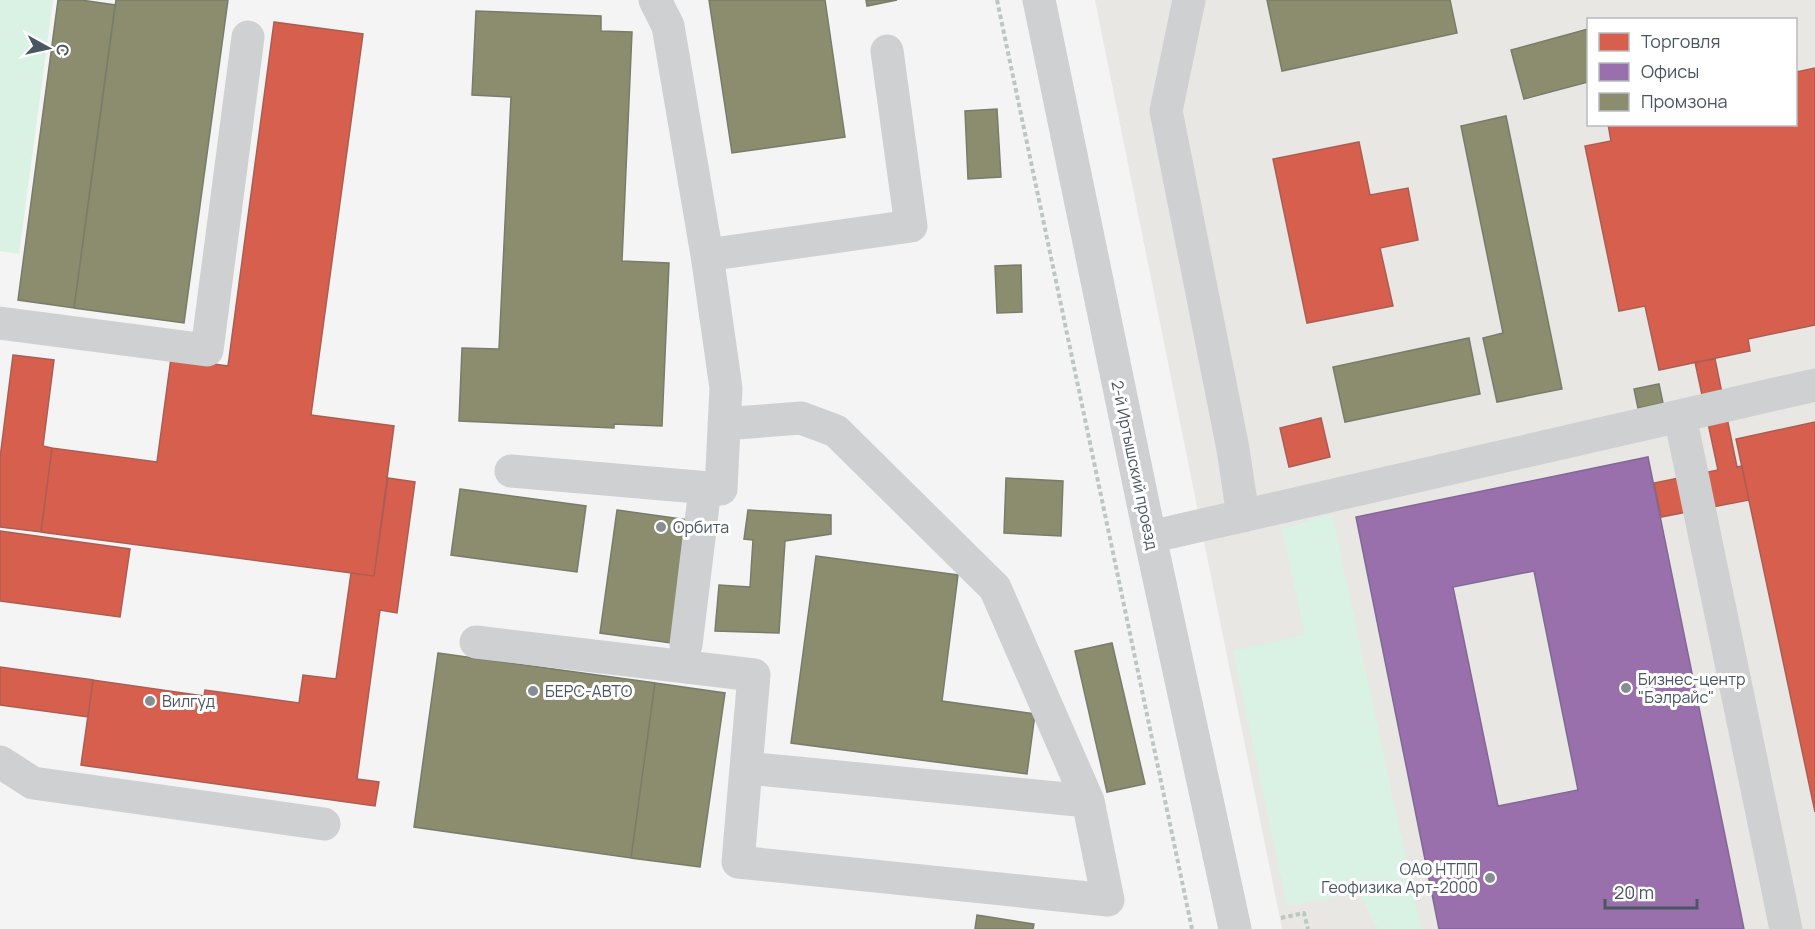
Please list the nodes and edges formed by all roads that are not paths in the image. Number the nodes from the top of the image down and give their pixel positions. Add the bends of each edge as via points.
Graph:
1 (655, 0) edge
2 (1039, 0) edge
3 (1189, 0) edge
4 (248, 37) dead end
5 (887, 51) dead end
6 (707, 255) junction
7 (0, 323) edge
8 (1815, 385) edge
9 (1680, 416) junction
10 (724, 424) junction
11 (511, 471) dead end
12 (705, 489) junction
13 (1244, 516) junction
14 (1150, 537) junction
15 (476, 642) dead end
16 (686, 645) dead end
17 (0, 762) edge
18 (746, 768) junction
19 (1088, 801) junction
20 (324, 824) dead end
21 (1235, 929) edge
22 (1786, 929) edge

1 - 6 street via 668,26
2 - 14 street, 2-й Иртышский проезд
3 - 13 street via 1166,111
4 - 7 street via 207,350
5 - 6 street via 911,226
6 - 10 street via 726,388
8 - 9 street
9 - 13 street
9 - 22 street
10 - 12 street via 721,489
10 - 19 street via 801,418 836,431 995,588
11 - 12 street
12 - 16 street
13 - 14 street
14 - 21 street, 2-й Иртышский проезд
15 - 18 street via 754,675
17 - 20 street via 33,783
18 - 19 street
18 - 19 street via 738,862 1108,900

